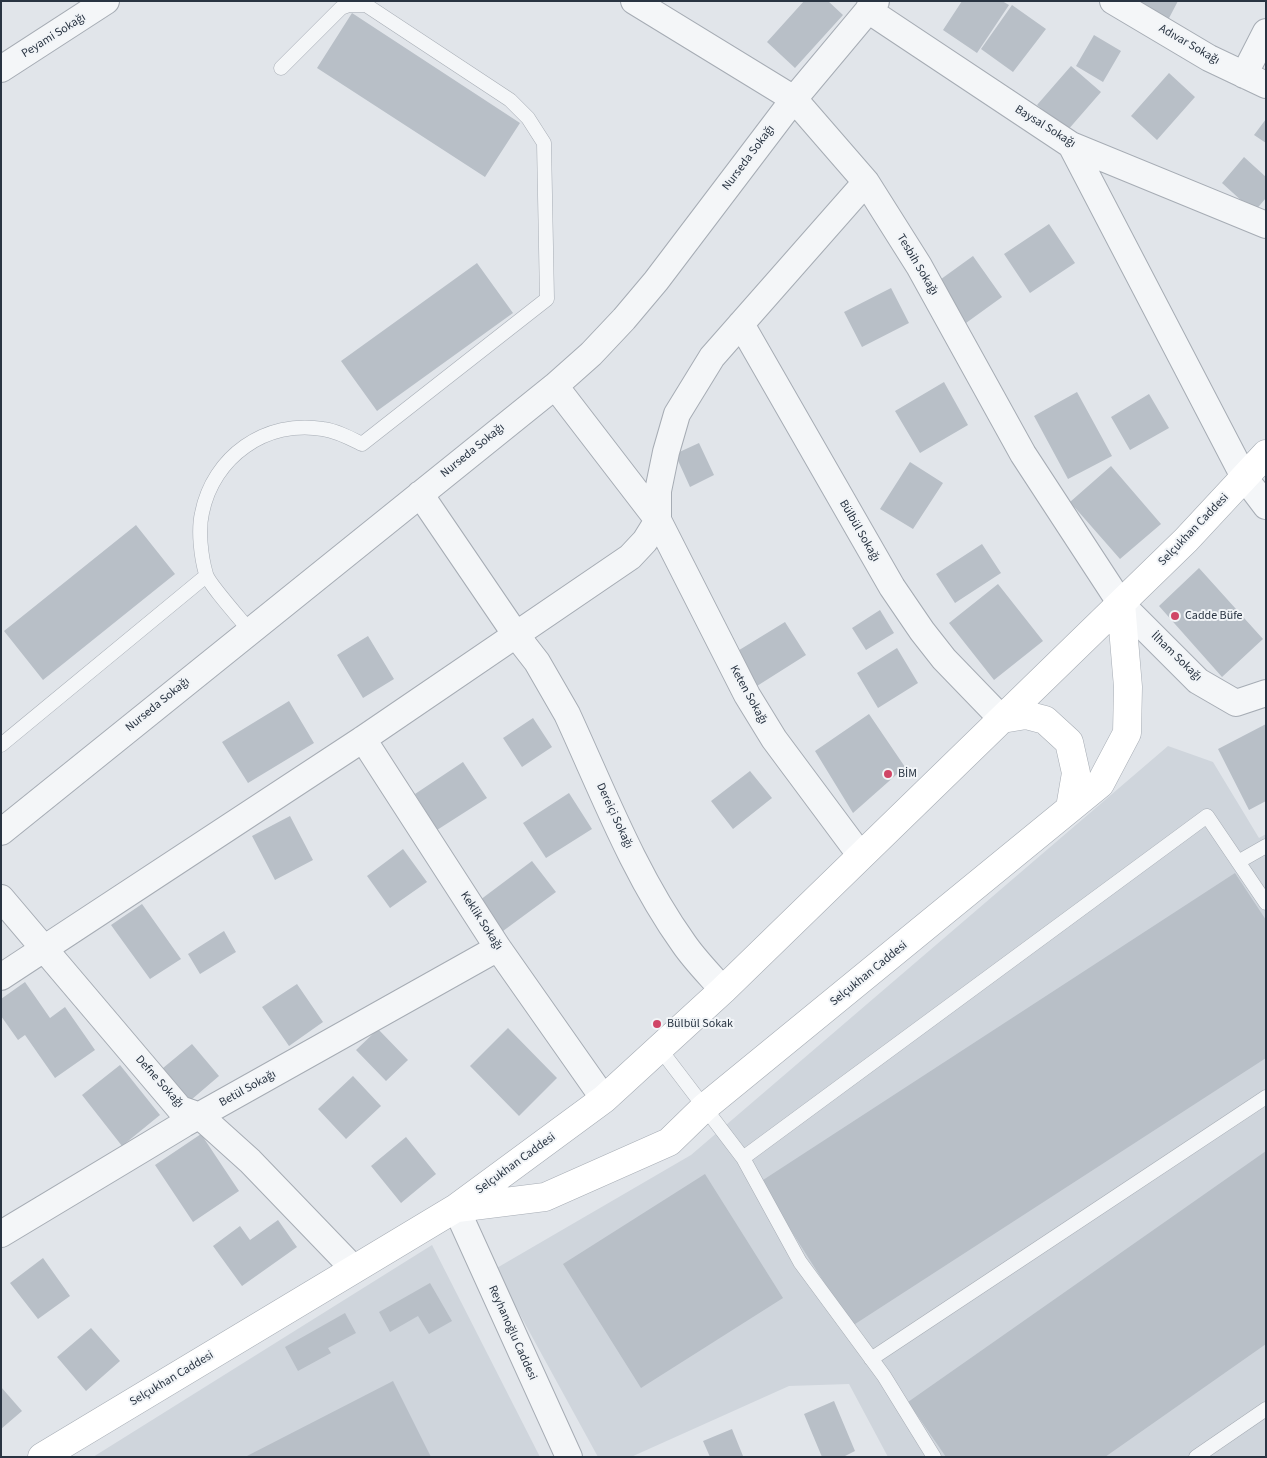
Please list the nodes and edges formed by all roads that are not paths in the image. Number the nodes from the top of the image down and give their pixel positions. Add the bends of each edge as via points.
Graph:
1 (106, 1) edge
2 (634, 1) edge
3 (1113, 1) edge
4 (872, 6) edge
5 (1266, 32) edge
6 (281, 68) dead end
7 (1, 69) edge
8 (1255, 80) edge
9 (794, 99) junction
10 (1071, 145) junction
11 (866, 182) junction
12 (1266, 225) edge
13 (741, 324) junction
14 (555, 386) junction
15 (1266, 454) edge
16 (1244, 477) junction
17 (420, 494) junction
18 (1266, 506) edge
19 (658, 520) junction
20 (206, 576) junction
21 (1121, 604) junction
22 (250, 631) junction
23 (516, 635) junction
24 (1266, 693) edge
25 (1002, 719) junction
26 (363, 739) junction
27 (1, 745) edge
28 (1070, 808) junction
29 (1, 832) edge
30 (1266, 846) edge
31 (861, 856) junction
32 (1238, 862) junction
33 (1, 898) edge
34 (1266, 902) edge
35 (44, 948) junction
36 (498, 948) junction
37 (1, 976) edge
38 (723, 990) junction
39 (660, 1049) junction
40 (1266, 1097) edge
41 (604, 1099) junction
42 (705, 1107) junction
43 (200, 1116) junction
44 (743, 1158) junction
45 (456, 1208) junction
46 (1, 1234) edge
47 (354, 1269) junction
48 (871, 1359) junction
49 (1266, 1409) edge
50 (42, 1457) edge
51 (569, 1457) edge
52 (934, 1457) edge
53 (1196, 1457) edge

1 - 7 street, Peyami Sokağı
2 - 9 street, Tesbih Sokağı
3 - 8 street, Adıvar Sokağı via 1209,58
4 - 9 street, Nurseda Sokağı
4 - 10 street, Baysal Sokağı
5 - 8 street
6 - 20 lane via 334,13 350,5 366,5 510,100 528,118 544,143 547,300 362,444 342,434 306,427 270,433 238,450 214,479 201,514 200,534
9 - 11 street, Tesbih Sokağı
9 - 14 street, Nurseda Sokağı via 656,281 591,354
10 - 12 street, Baysal Sokağı
10 - 16 street
11 - 13 street
11 - 21 street, Tesbih Sokağı via 919,266 1023,454
13 - 19 street via 712,357 677,414 658,491
13 - 25 street, Bülbül Sokağı via 892,587 944,659
14 - 17 street, Nurseda Sokağı
14 - 19 street, Keten Sokağı
15 - 16 street, Selçukhan Caddesi
16 - 18 street
16 - 21 street, Selçukhan Caddesi
17 - 22 street, Nurseda Sokağı
17 - 23 street, Dereiçi Sokağı
19 - 23 street via 630,557
19 - 31 street, Keten Sokağı via 747,696 774,739
20 - 22 lane
20 - 27 lane
21 - 24 street, İlham Sokağı via 1198,681 1236,702
21 - 25 street, Selçukhan Caddesi
21 - 28 street, Selçukhan Caddesi via 1128,687 1127,733 1100,784
22 - 29 street, Nurseda Sokağı
23 - 26 street
23 - 38 street, Dereiçi Sokağı via 537,662 567,714 661,909 684,945
25 - 28 street via 1026,715 1045,720 1069,742 1076,773
25 - 31 street, Selçukhan Caddesi
26 - 35 street
26 - 36 street, Keklik Sokağı
28 - 42 street, Selçukhan Caddesi
30 - 32 lane
31 - 38 street, Selçukhan Caddesi
32 - 34 lane
32 - 44 lane via 1207,816
33 - 35 street, Defne Sokağı
35 - 37 street
35 - 43 street, Defne Sokağı via 180,1109
36 - 41 street, Keklik Sokağı
36 - 43 street, Betül Sokağı
38 - 39 street, Selçukhan Caddesi
39 - 41 street, Selçukhan Caddesi
39 - 42 lane
40 - 48 lane
41 - 45 street, Selçukhan Caddesi
42 - 44 lane
42 - 45 street, Selçukhan Caddesi via 669,1142 545,1197
43 - 46 street, Betül Sokağı
43 - 47 street, Defne Sokağı via 250,1161
44 - 48 lane via 800,1262
45 - 47 street, Selçukhan Caddesi
45 - 51 street, Reyhanoğlu Caddesi
47 - 50 street, Selçukhan Caddesi
48 - 52 lane
49 - 53 lane

